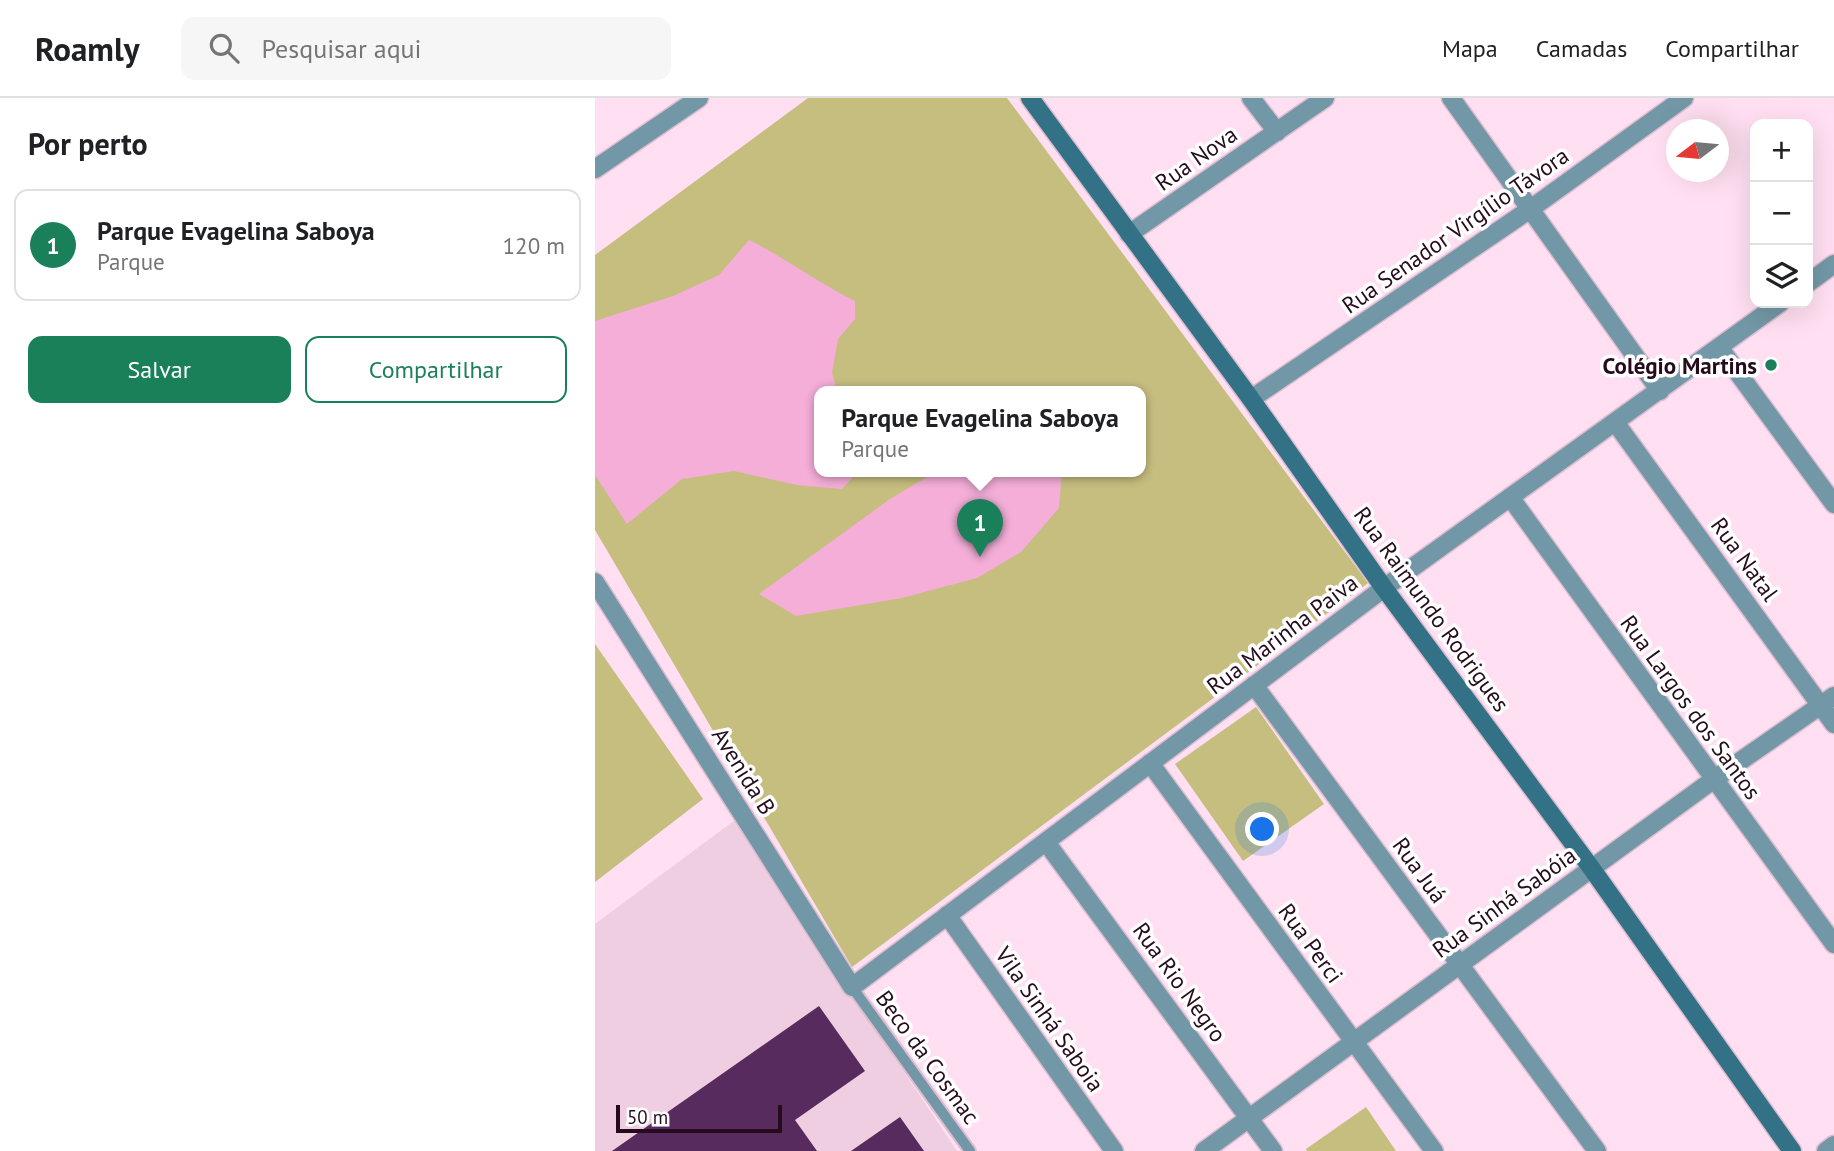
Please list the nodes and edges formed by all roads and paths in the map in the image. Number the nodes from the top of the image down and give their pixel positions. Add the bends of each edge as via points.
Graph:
1 (699, 98) edge
2 (1030, 98) edge
3 (1251, 98) edge
4 (1325, 98) edge
5 (1451, 98) edge
6 (1684, 98) edge
7 (1277, 132) junction
8 (595, 169) edge
9 (1529, 210) junction
10 (1129, 234) junction
11 (1831, 271) edge
12 (1813, 280) edge
13 (1773, 308) edge
14 (1719, 347) junction
15 (1660, 391) junction
16 (1251, 399) junction
17 (1615, 422) junction
18 (1510, 497) junction
19 (1834, 504) edge
20 (595, 582) edge
21 (1384, 588) junction
22 (1254, 685) junction
23 (1827, 700) edge
24 (1834, 724) edge
25 (1150, 763) junction
26 (1713, 780) junction
27 (1046, 842) junction
28 (1593, 869) junction
29 (947, 915) junction
30 (1834, 944) edge
31 (1459, 965) junction
32 (852, 987) junction
33 (1353, 1041) junction
34 (1249, 1117) junction
35 (1834, 1145) edge
36 (970, 1151) edge
37 (1114, 1151) edge
38 (1204, 1151) edge
39 (1273, 1151) edge
40 (1434, 1151) edge
41 (1597, 1151) edge
42 (1792, 1151) edge
43 (1826, 1151) edge

1 - 8 street
2 - 10 main road, Rua Raimundo Rodrigues
3 - 7 street
4 - 7 street, Rua Nova
5 - 9 street
6 - 9 street, Rua Senador Virgílio Távora
7 - 10 street, Rua Nova
9 - 15 street
9 - 16 street, Rua Senador Virgílio Távora
10 - 16 main road, Rua Raimundo Rodrigues
11 - 12 street
13 - 14 street, Rua Marinha Paiva
14 - 15 street, Rua Marinha Paiva
14 - 19 street
15 - 17 street, Rua Marinha Paiva
16 - 21 main road, Rua Raimundo Rodrigues
17 - 18 street, Rua Marinha Paiva
17 - 23 street, Rua Natal
18 - 21 street, Rua Marinha Paiva
18 - 26 street, Rua Largos dos Santos
20 - 32 street, Avenida B
21 - 22 street, Rua Marinha Paiva
21 - 28 main road, Rua Raimundo Rodrigues
22 - 25 street, Rua Marinha Paiva
22 - 31 street, Rua Juá
23 - 24 street, Rua Natal
23 - 26 street, Rua Sinhá Sabóia
25 - 27 street, Rua Marinha Paiva
25 - 33 street, Rua Perci
26 - 28 street, Rua Sinhá Sabóia
26 - 30 street, Rua Largos dos Santos
27 - 29 street, Rua Marinha Paiva
27 - 34 street, Rua Rio Negro
28 - 31 street, Rua Sinhá Sabóia
28 - 42 main road, Rua Raimundo Rodrigues
29 - 32 street, Rua Marinha Paiva
29 - 37 street, Vila Sinhá Saboia
31 - 33 street, Rua Sinhá Sabóia
31 - 41 street, Rua Juá
32 - 36 lane, Beco da Cosmac
33 - 34 street, Rua Sinhá Sabóia
33 - 40 street, Rua Perci
34 - 38 street, Rua Sinhá Sabóia
34 - 39 street, Rua Rio Negro
35 - 43 street

